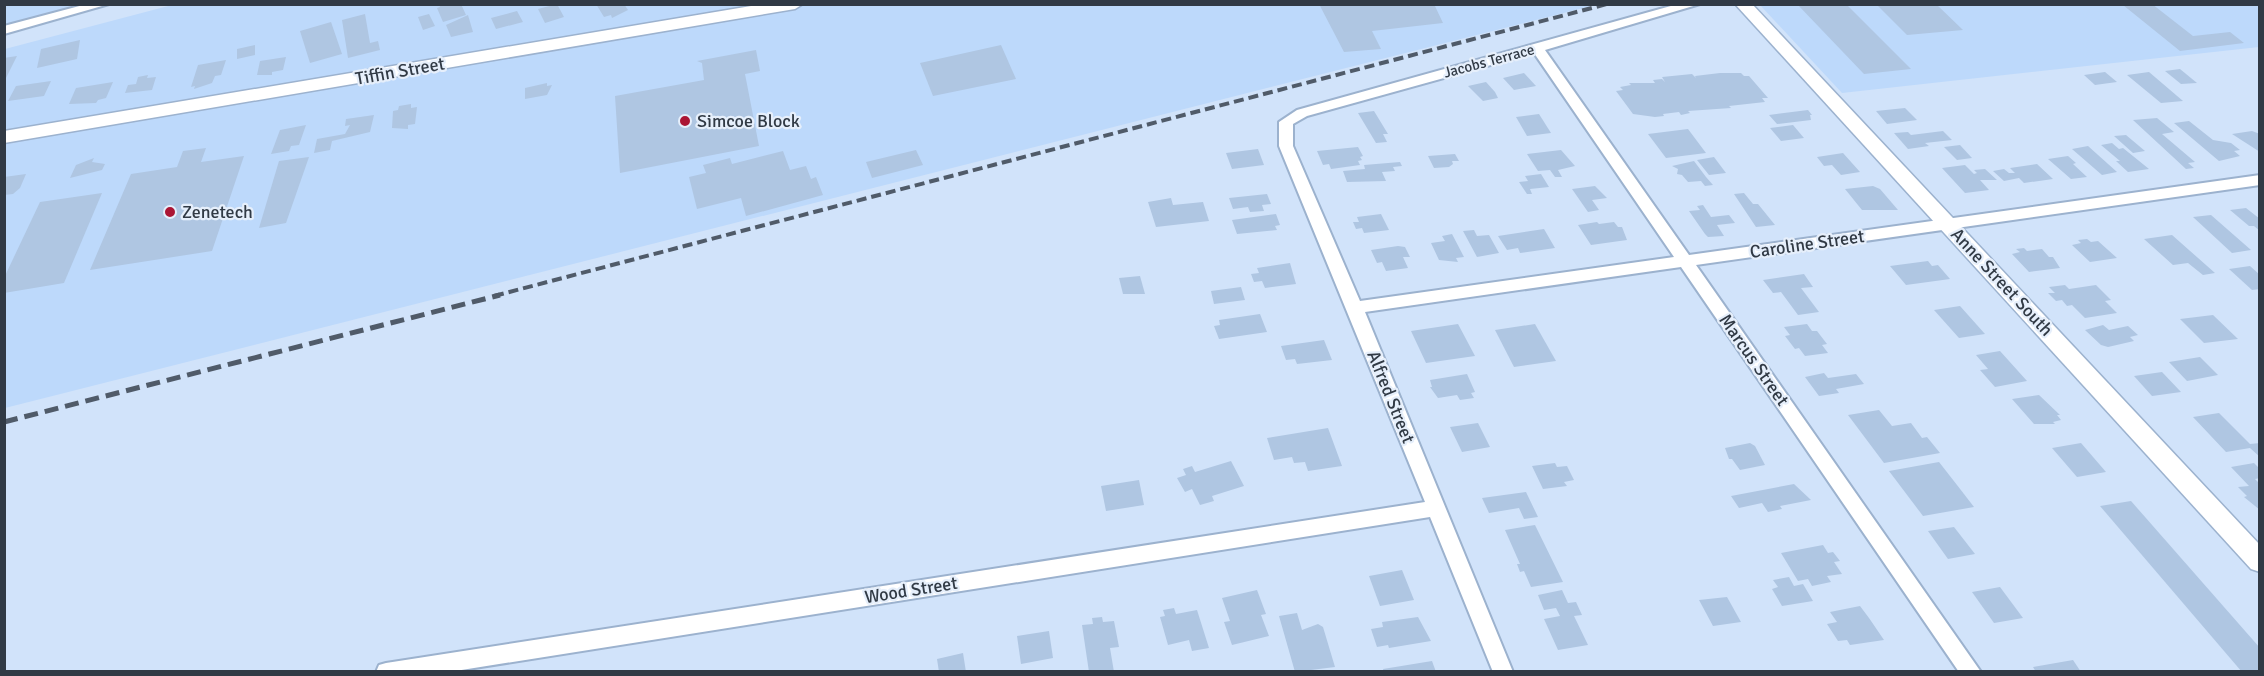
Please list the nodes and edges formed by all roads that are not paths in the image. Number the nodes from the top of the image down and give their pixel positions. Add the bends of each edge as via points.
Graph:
1 (103, 4) edge
2 (795, 4) edge
3 (1694, 4) edge
4 (1743, 4) edge
5 (4, 30) edge
6 (1537, 48) junction
7 (1286, 122) joint
8 (4, 137) edge
9 (2259, 180) edge
10 (1949, 224) junction
11 (1686, 262) junction
12 (1355, 308) junction
13 (1436, 508) junction
14 (2259, 562) edge
15 (386, 672) edge
16 (1503, 672) edge
17 (1971, 672) edge

1 - 5 street
2 - 8 street, Tiffin Street
3 - 6 street, Jacobs Terrace
4 - 10 street, Anne Street South
6 - 7 street, Jacobs Terrace via 1328,105
6 - 11 street, Marcus Street
7 - 12 street, Alfred Street via 1286,146
9 - 10 street, Caroline Street
10 - 11 street, Caroline Street
10 - 14 street, Anne Street South
11 - 12 street, Caroline Street
11 - 17 street, Marcus Street
12 - 13 street, Alfred Street
13 - 15 street, Wood Street
13 - 16 street, Alfred Street

